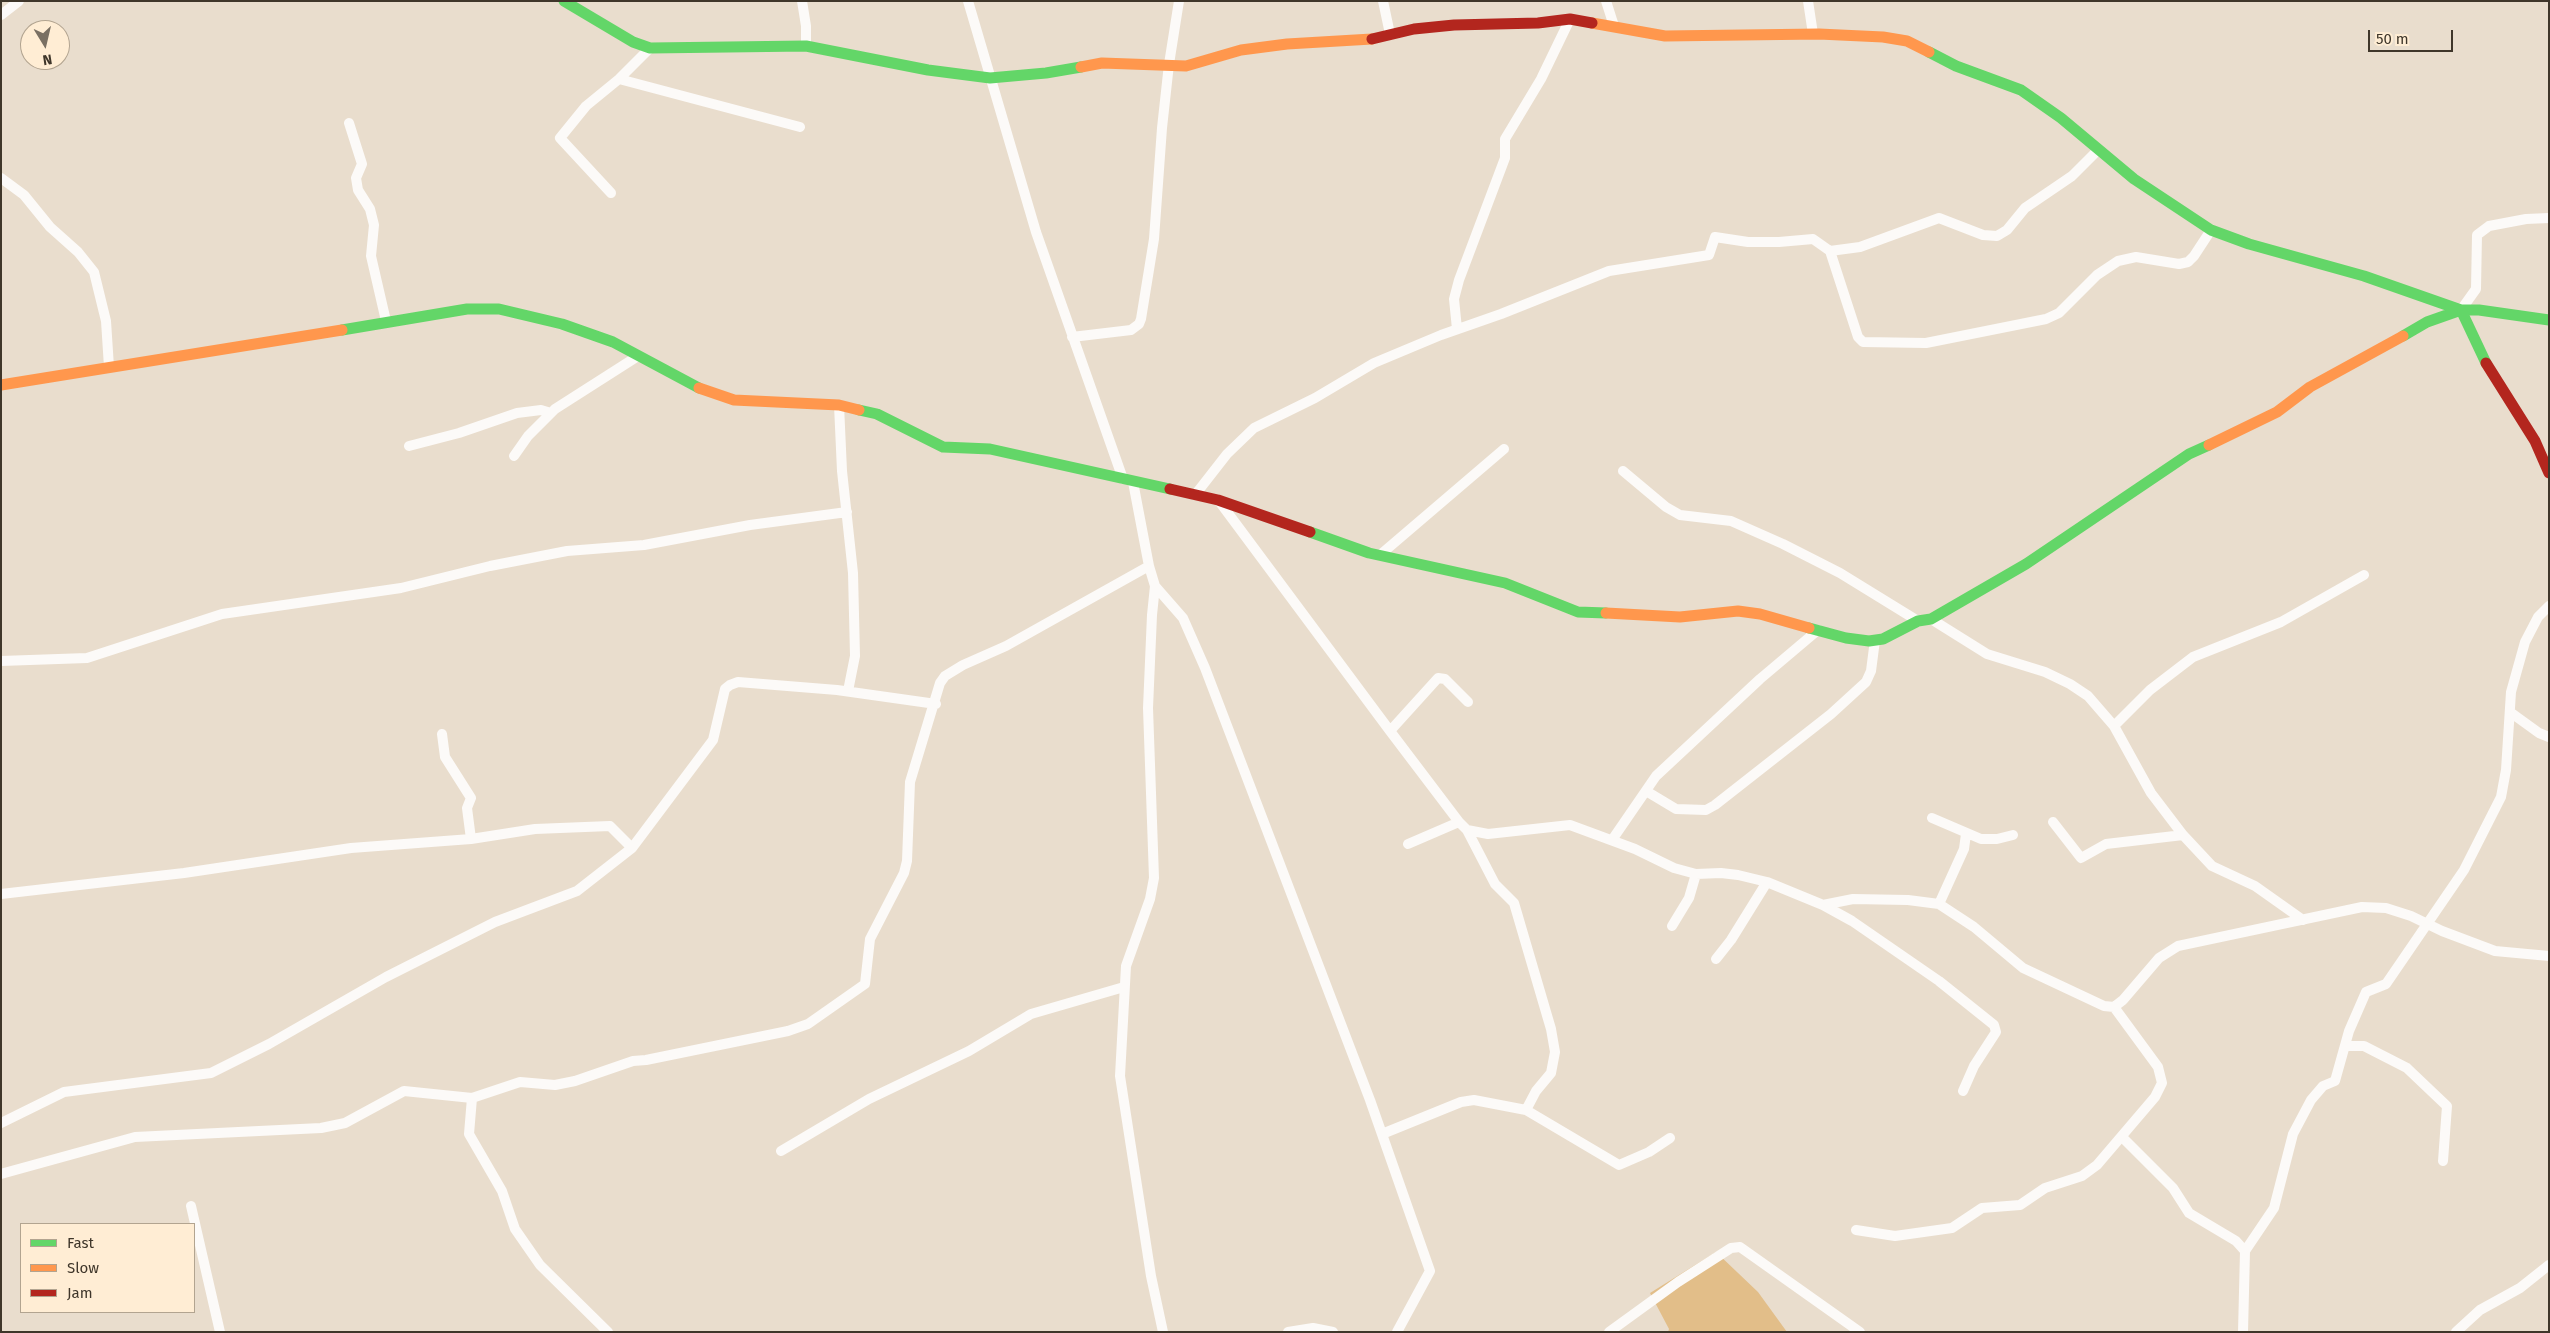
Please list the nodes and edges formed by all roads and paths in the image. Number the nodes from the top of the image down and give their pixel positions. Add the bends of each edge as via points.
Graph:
1 (19, 1) edge
2 (564, 1) edge
3 (802, 1) edge
4 (968, 1) edge
5 (1179, 1) edge
6 (1383, 1) edge
7 (1606, 1) edge
8 (1808, 1) edge
9 (1, 15) edge
10 (1570, 19) junction
11 (1614, 26) junction
12 (1390, 34) junction
13 (1813, 34) junction
14 (806, 46) junction
15 (650, 48) junction
16 (1169, 64) junction
17 (990, 78) junction
18 (619, 79) junction
19 (350, 123) dead end
20 (800, 126) dead end
21 (2098, 150) junction
22 (1, 178) edge
23 (611, 194) dead end
24 (2549, 218) edge
25 (2210, 230) junction
26 (1830, 251) junction
27 (2461, 310) junction
28 (2549, 320) edge
29 (386, 322) junction
30 (1457, 329) junction
31 (1072, 337) junction
32 (638, 356) junction
33 (109, 367) junction
34 (1, 385) edge
35 (840, 405) junction
36 (551, 413) junction
37 (409, 446) dead end
38 (1504, 448) dead end
39 (514, 456) dead end
40 (1623, 470) dead end
41 (2549, 473) edge
42 (1128, 481) junction
43 (1195, 495) junction
44 (1218, 500) junction
45 (847, 512) junction
46 (1380, 555) junction
47 (1149, 566) junction
48 (2364, 575) dead end
49 (1155, 586) junction
50 (2549, 606) edge
51 (1932, 619) junction
52 (1918, 621) junction
53 (1818, 630) junction
54 (1875, 640) junction
55 (1, 662) edge
56 (848, 691) junction
57 (1468, 702) dead end
58 (936, 704) junction
59 (2510, 712) junction
60 (2114, 726) junction
61 (1390, 731) junction
62 (442, 734) dead end
63 (2549, 737) edge
64 (1646, 791) junction
65 (1932, 818) dead end
66 (1458, 822) junction
67 (2053, 822) dead end
68 (1468, 830) junction
69 (1966, 834) junction
70 (2183, 834) junction
71 (2013, 835) dead end
72 (471, 839) junction
73 (1612, 840) junction
74 (1408, 844) dead end
75 (632, 848) junction
76 (1696, 874) junction
77 (1767, 882) junction
78 (1, 894) edge
79 (1939, 904) junction
80 (1823, 905) junction
81 (2304, 920) junction
82 (2427, 923) junction
83 (1672, 926) dead end
84 (2549, 956) edge
85 (1716, 959) dead end
86 (1124, 987) junction
87 (2114, 1007) junction
88 (2345, 1046) junction
89 (1963, 1091) dead end
90 (472, 1098) junction
91 (1526, 1110) junction
92 (1, 1123) edge
93 (1382, 1134) junction
94 (2122, 1137) junction
95 (1670, 1138) dead end
96 (781, 1151) dead end
97 (2443, 1161) dead end
98 (1, 1174) edge
99 (191, 1206) dead end
100 (195, 1223) edge
101 (195, 1223) edge
102 (1856, 1230) dead end
103 (2245, 1251) junction
104 (2549, 1265) edge
105 (220, 1332) edge
106 (608, 1332) edge
107 (1162, 1332) edge
108 (1288, 1332) edge
109 (1333, 1332) edge
110 (1397, 1332) edge
111 (1609, 1332) edge
112 (1860, 1332) edge
113 (2243, 1332) edge
114 (2456, 1332) edge

1 - 9 street
2 - 15 street via 633,42
3 - 14 street
4 - 17 street
5 - 16 street
6 - 12 street
7 - 11 street
8 - 13 street
10 - 11 street
10 - 12 street via 1454,25
10 - 30 street via 1541,79 1506,139 1505,158 1458,280 1454,299
11 - 13 street via 1665,36
12 - 16 street via 1364,41 1287,44 1241,50 1186,66
13 - 21 street via 1907,41 1956,66 2021,90
14 - 15 street
14 - 17 street via 928,70
15 - 18 street
16 - 17 street via 1102,63
16 - 31 street via 1154,239 1139,324 1130,330
17 - 31 street via 1036,232
18 - 20 street
18 - 23 street via 586,106 560,138
19 - 29 street via 362,164 356,178 358,190 370,209 374,225 371,256
21 - 25 street via 2134,179
21 - 26 street via 2072,176 2025,208 2002,234 1983,235 1939,218 1860,247
22 - 33 street via 24,195 94,272 106,321
24 - 27 street via 2488,226 2477,236 2476,289
25 - 26 street via 2188,262 2179,264 2136,257 2118,261 2097,275 2059,313 2046,319 1926,343 1863,342 1858,337
25 - 27 street via 2364,276
26 - 30 street via 1813,238 1748,242 1715,237 1709,255 1609,271
27 - 28 street
27 - 41 street via 2479,352 2535,441
27 - 51 street via 2387,342 2310,387 2277,412 2189,454 2026,564
29 - 32 street via 467,309 499,309 562,324 613,342
29 - 33 street
30 - 43 street via 1374,363 1315,398 1254,428 1227,454
31 - 42 street
32 - 35 street via 708,392 734,400
32 - 36 street
33 - 34 street
35 - 42 street via 877,414 942,446 990,449
35 - 45 street
36 - 37 street via 542,410 517,413
36 - 39 street
38 - 46 street
40 - 52 street via 1680,515 1731,521 1840,573
42 - 43 street
42 - 47 street
43 - 44 street
44 - 46 street
44 - 61 street
45 - 55 street via 750,525 644,545 567,551 401,588 222,614 87,658
45 - 56 street via 853,573 855,656
46 - 53 street via 1505,583 1578,612 1680,617 1738,611
47 - 49 street
47 - 58 street via 1006,646 950,672 940,683
48 - 60 street via 2281,622 2192,657 2150,690
49 - 86 street via 1148,708 1154,878 1150,899 1126,966
49 - 93 street via 1183,618 1205,668
50 - 59 street via 2538,617 2525,642 2511,692
51 - 52 street
51 - 60 street via 1987,654 2070,684 2088,696
52 - 54 street
53 - 54 street via 1846,638
53 - 64 street via 1677,755
54 - 64 street via 1872,671 1866,682 1831,714 1715,805 1706,810 1676,809
56 - 58 street
56 - 75 street via 738,682 730,685 725,689 719,707 713,740
57 - 61 street via 1445,679 1438,678
58 - 90 street via 910,782 908,860 870,939 865,984 860,989 808,1024 788,1031 633,1061 555,1085 520,1082
59 - 63 street
59 - 82 street via 2501,797 2464,870
60 - 70 street via 2151,793
61 - 66 street
62 - 72 street via 445,757 471,798 467,808
64 - 73 street
65 - 69 street
66 - 68 street
66 - 74 street
67 - 70 street via 2081,858 2106,844
68 - 73 street via 1488,834 1570,825
68 - 91 street via 1495,884 1514,903 1551,1029 1555,1052 1552,1073
69 - 71 street via 1981,839
69 - 79 street via 1964,850
70 - 81 street via 2212,866 2255,886
72 - 75 street via 535,829 610,826
72 - 78 street via 351,848 184,873
73 - 76 street via 1674,868
75 - 92 street via 577,891 486,927 386,976 269,1044 211,1073 64,1092
76 - 77 street via 1721,872
76 - 83 street via 1689,898
77 - 80 street
77 - 85 street
79 - 80 street via 1853,899
79 - 87 street via 1974,927 2024,968 2104,1006
80 - 89 street via 1852,921 1939,981 1994,1025 1996,1032 1974,1066
81 - 82 street via 2362,907 2386,908
81 - 87 street via 2178,946 2159,958
82 - 84 street via 2495,951
82 - 88 street via 2386,984 2366,992
86 - 96 street via 1031,1014 969,1051 869,1098
86 - 107 street via 1120,1076
87 - 94 street via 2158,1067 2162,1083
88 - 97 street via 2364,1046 2407,1068 2447,1106
88 - 103 street via 2335,1081 2323,1086 2311,1100 2293,1134 2274,1208
90 - 98 street via 404,1091 345,1122 321,1128 135,1137
90 - 106 street via 469,1134 502,1191 515,1229 540,1265
91 - 93 street via 1474,1100 1461,1102
91 - 95 street via 1619,1165 1649,1152
93 - 110 street via 1430,1271
94 - 102 street via 2097,1165 2082,1176 2045,1188 2020,1204 1982,1208 1952,1228 1896,1236
94 - 103 street via 2173,1188 2189,1213 2236,1241
99 - 101 street
100 - 105 street
103 - 113 street
104 - 114 street via 2520,1288 2480,1310
108 - 109 street via 1313,1328
111 - 112 street via 1678,1282 1731,1248 1740,1247

